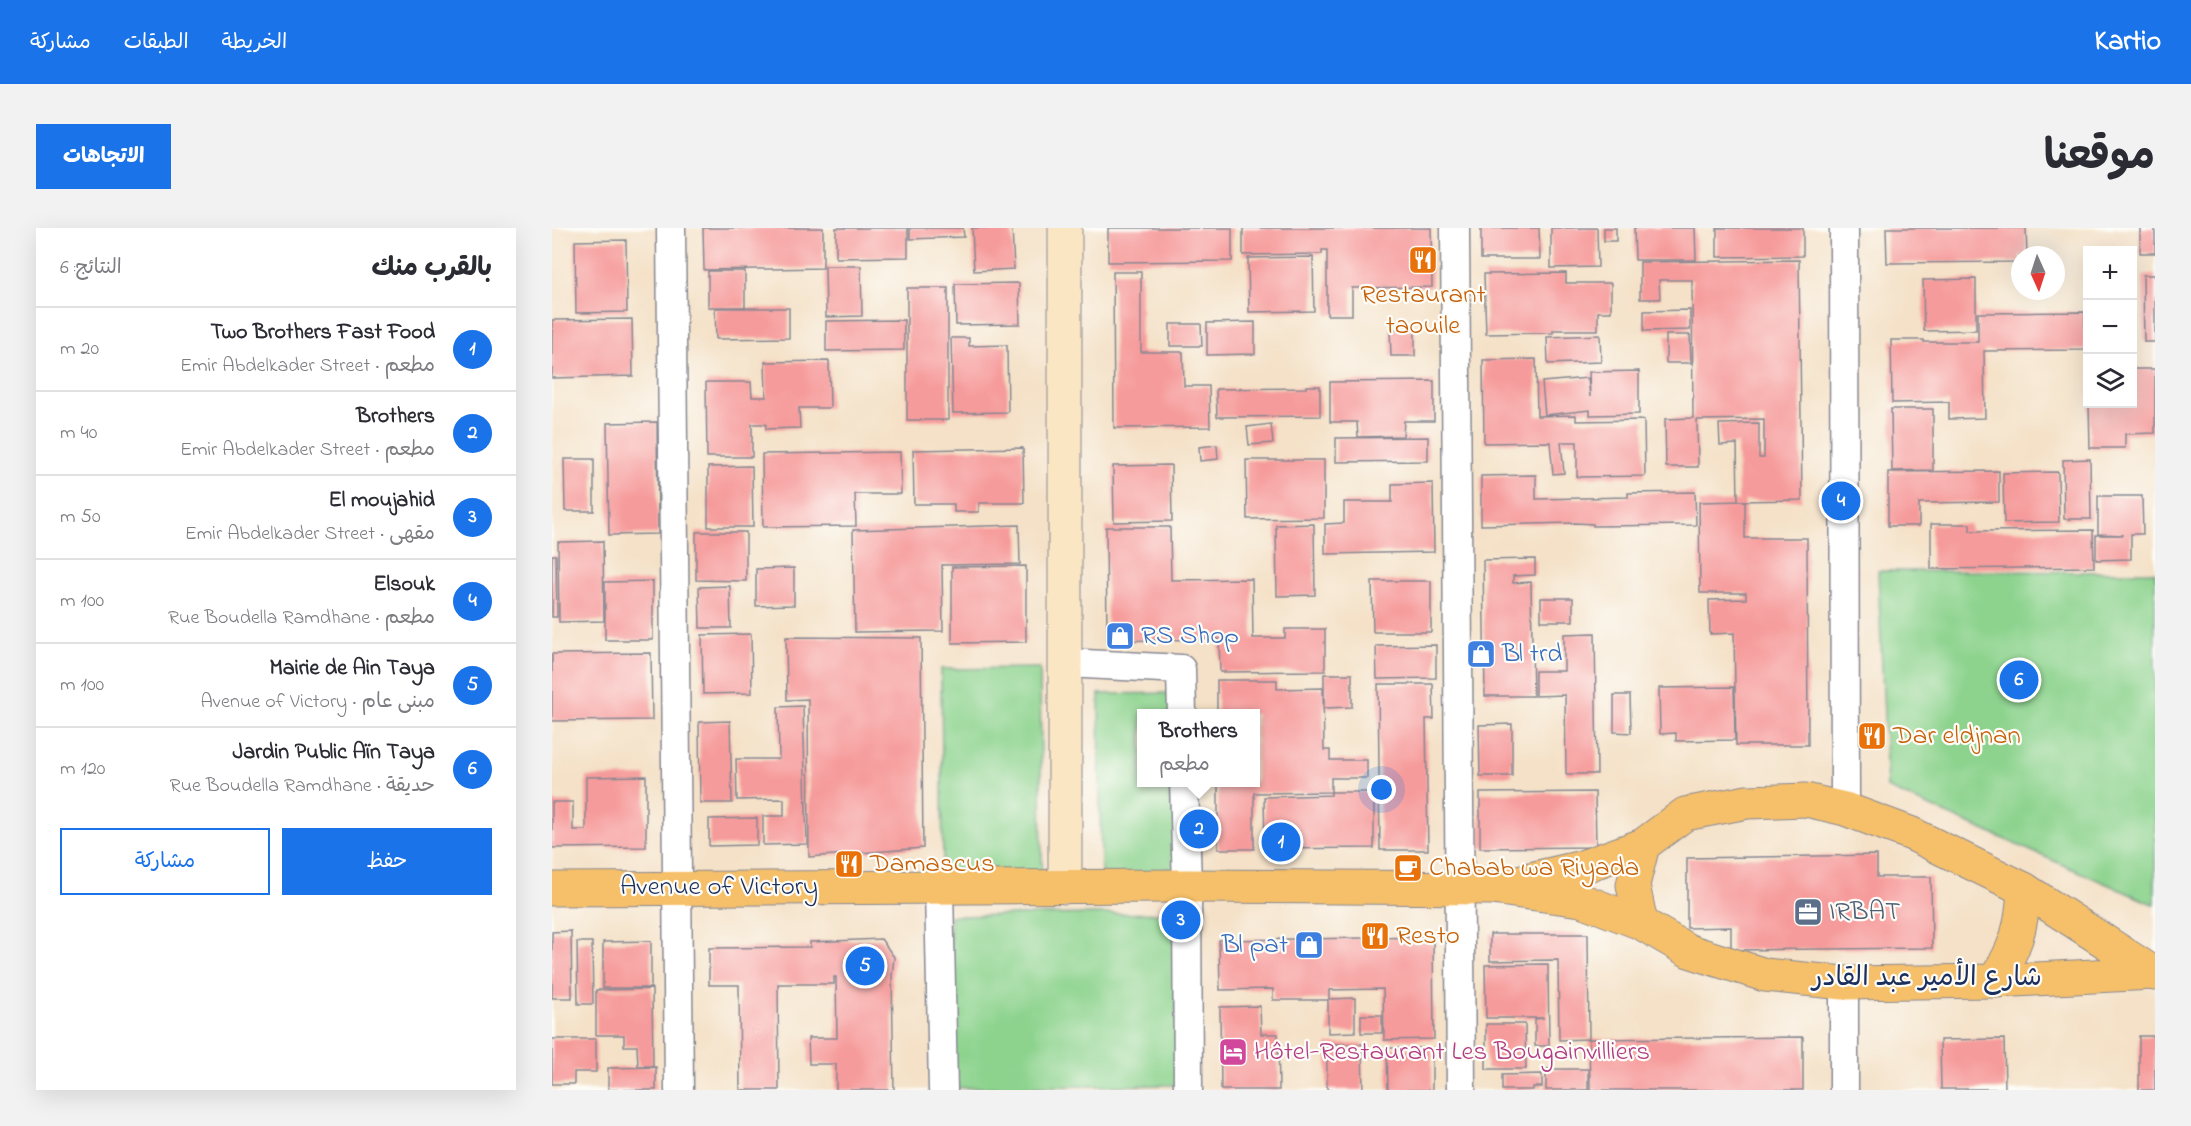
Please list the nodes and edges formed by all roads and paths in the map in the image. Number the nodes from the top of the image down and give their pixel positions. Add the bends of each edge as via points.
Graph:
1 (671, 228) edge
2 (1065, 228) edge
3 (1455, 228) edge
4 (1844, 228) edge
5 (1066, 663) junction
6 (1182, 709) edge
7 (1184, 787) edge
8 (1845, 809) junction
9 (1643, 845) junction
10 (1187, 886) junction
11 (677, 887) junction
12 (939, 887) junction
13 (1065, 887) junction
14 (1459, 888) junction
15 (1492, 888) junction
16 (552, 889) edge
17 (2024, 889) junction
18 (1641, 923) junction
19 (2154, 974) edge
20 (1994, 981) junction
21 (1844, 983) junction
22 (679, 1090) edge
23 (943, 1090) edge
24 (1188, 1090) edge
25 (1461, 1090) edge
26 (1844, 1090) edge

1 - 11 street
2 - 5 main road
3 - 14 street
4 - 8 street
5 - 6 street via 1181,669
5 - 13 main road
7 - 10 street
8 - 9 main road via 1806,800 1747,802 1685,814
8 - 17 main road via 1912,834
9 - 15 main road via 1582,867
9 - 18 main road via 1633,885
10 - 13 main road, Avenue of Victory
10 - 14 main road, Avenue of Victory
10 - 24 street
11 - 12 main road, Avenue of Victory
11 - 16 main road, Avenue of Victory
11 - 22 street
12 - 13 main road, Avenue of Victory
12 - 23 street
14 - 15 main road, Avenue of Victory
14 - 25 street
15 - 18 main road, شارع الأمير عبد القادر via 1581,900
17 - 19 main road
17 - 20 main road via 2019,936
18 - 21 main road, شارع الأمير عبد القادر via 1689,951 1765,975
19 - 20 main road, شارع الأمير عبد القادر
20 - 21 main road, شارع الأمير عبد القادر
21 - 26 street

